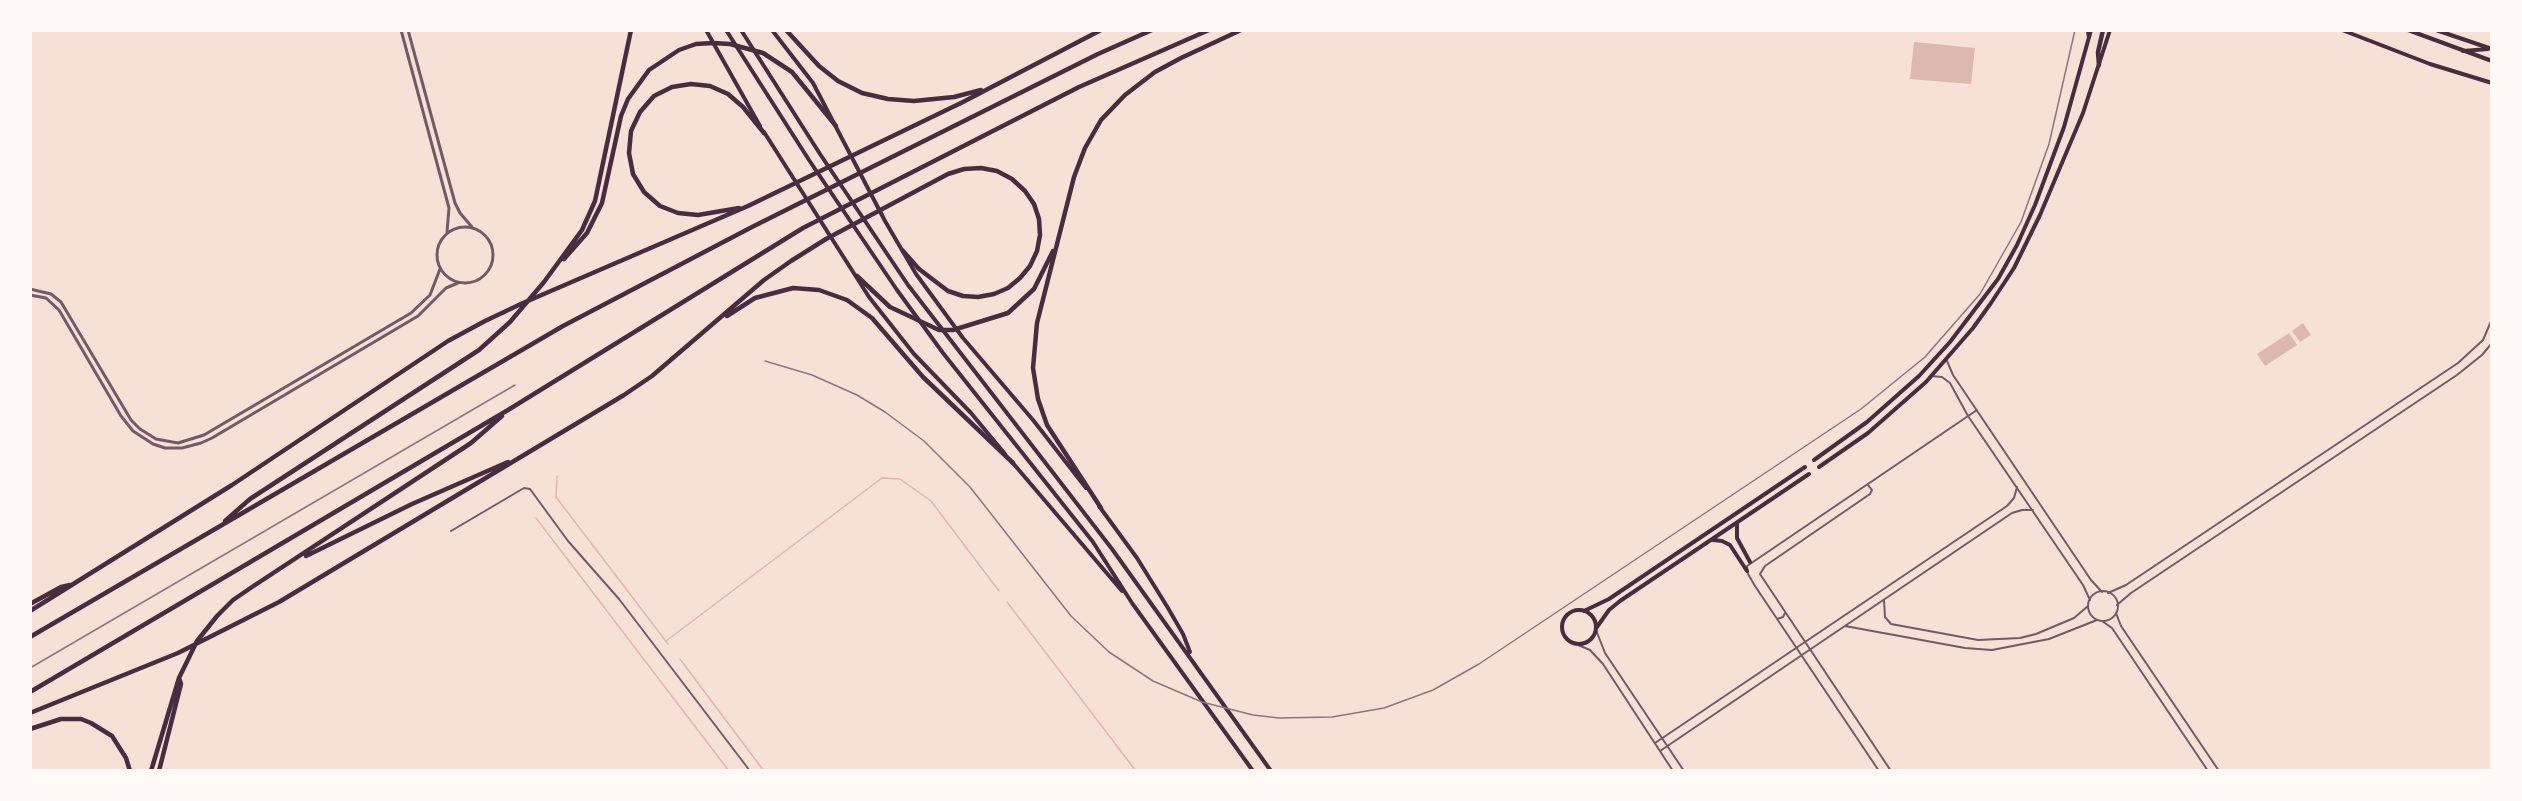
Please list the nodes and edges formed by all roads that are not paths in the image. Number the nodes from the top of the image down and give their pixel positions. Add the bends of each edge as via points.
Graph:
1 (401, 30) edge
2 (408, 30) edge
3 (706, 30) edge
4 (726, 30) edge
5 (741, 30) edge
6 (772, 30) edge
7 (786, 30) edge
8 (1101, 30) edge
9 (1152, 30) edge
10 (1209, 30) edge
11 (1241, 30) edge
12 (2089, 30) edge
13 (2103, 30) edge
14 (2110, 30) edge
15 (2342, 30) edge
16 (2408, 30) edge
17 (2436, 30) edge
18 (631, 31) edge
19 (2089, 36) joint
20 (2492, 49) edge
21 (2459, 51) junction
22 (2492, 61) edge
23 (2099, 65) junction
24 (2492, 83) edge
25 (986, 88) junction
26 (836, 126) junction
27 (764, 133) junction
28 (748, 206) junction
29 (472, 227) junction
30 (447, 232) junction
31 (1059, 235) junction
32 (903, 251) junction
33 (556, 267) junction
34 (440, 269) junction
35 (857, 276) junction
36 (458, 283) junction
37 (30, 289) edge
38 (51, 294) junction
39 (30, 295) edge
40 (46, 298) junction
41 (2492, 319) edge
42 (712, 325) junction
43 (2492, 343) edge
44 (1947, 360) junction
45 (1931, 376) junction
46 (2397, 403) junction
47 (508, 410) junction
48 (1977, 410) junction
49 (2403, 410) junction
50 (1968, 416) junction
51 (2326, 452) junction
52 (527, 454) junction
53 (2331, 459) junction
54 (1814, 460) dead end
55 (1013, 463) junction
56 (1805, 466) dead end
57 (1819, 467) dead end
58 (1809, 474) dead end
59 (1868, 485) junction
60 (2017, 487) junction
61 (1101, 508) junction
62 (2033, 510) junction
63 (2234, 513) junction
64 (2239, 521) junction
65 (1738, 524) junction
66 (221, 526) junction
67 (451, 531) dead end
68 (1712, 541) junction
69 (1750, 562) junction
70 (288, 565) junction
71 (1747, 571) junction
72 (76, 583) junction
73 (2102, 592) junction
74 (2108, 593) junction
75 (1884, 600) junction
76 (2090, 600) junction
77 (1132, 603) junction
78 (30, 604) edge
79 (2117, 605) junction
80 (2088, 606) junction
81 (30, 611) edge
82 (1584, 611) junction
83 (1785, 613) junction
84 (2116, 613) junction
85 (1777, 619) junction
86 (2097, 620) junction
87 (2102, 621) junction
88 (1845, 626) junction
89 (1597, 629) junction
90 (30, 636) edge
91 (1804, 641) junction
92 (1578, 645) junction
93 (1795, 647) junction
94 (1810, 650) junction
95 (1801, 656) junction
96 (1192, 658) junction
97 (1614, 666) junction
98 (1607, 670) junction
99 (179, 678) junction
100 (30, 692) edge
101 (30, 713) edge
102 (30, 729) edge
103 (1662, 738) junction
104 (1655, 743) junction
105 (1667, 746) junction
106 (1660, 751) junction
107 (130, 771) edge
108 (151, 771) edge
109 (159, 771) edge
110 (750, 771) edge
111 (1253, 771) edge
112 (1271, 771) edge
113 (1673, 771) edge
114 (1684, 771) edge
115 (1879, 771) edge
116 (1891, 771) edge
117 (2208, 771) edge
118 (2219, 771) edge

1 - 30 street via 449,208
2 - 29 street via 455,203
3 - 27 main road
4 - 77 main road via 915,316 1086,533
5 - 96 main road via 927,311 1061,481
6 - 26 main road via 803,68
7 - 25 highway via 819,66 862,93 914,101 954,97
8 - 25 highway
9 - 66 highway via 752,227 563,326
10 - 47 highway via 1079,87 803,228
11 - 31 highway via 1155,72 1101,120 1074,177
12 - 19 highway
13 - 23 highway
14 - 23 main road
15 - 24 main road
16 - 21 main road
17 - 20 main road
18 - 33 highway via 595,201 582,230
19 - 54 main road via 2064,127 2035,205 1998,279 1919,376 1868,422
20 - 21 main road
21 - 22 main road
23 - 44 main road via 2083,113 2025,248 1991,303
25 - 28 highway
26 - 32 main road
26 - 33 highway via 792,72 763,53 730,44 696,44 663,59 637,84 621,116 607,188 595,219 577,246
27 - 28 highway via 728,94 710,86 691,84 672,87 654,96 631,131 629,153 633,174 644,192 660,206 678,213 698,214
27 - 35 main road
28 - 72 highway via 523,303 448,341
29 - 30 street
29 - 36 street via 491,244 491,265 478,280
30 - 34 street via 437,247
31 - 35 highway via 1041,279 1019,305 1008,313 953,330 939,330 891,307
31 - 61 highway via 1034,339 1035,384 1047,425
32 - 42 highway via 948,291 971,296 994,294 1014,283 1030,266 1038,243 1039,219 1034,204 1012,179 989,170 964,169 948,174 791,261
32 - 61 main road via 945,315
33 - 66 highway via 510,322 473,354 250,500
34 - 36 street
34 - 38 street via 433,290 418,309 192,440 172,442 148,435 131,420 66,309
35 - 55 main road via 914,354
36 - 40 street via 446,288 418,316 201,443 182,448 153,444 138,436 121,416 59,310
37 - 38 street
38 - 40 street
39 - 40 street
41 - 46 street via 2476,348
42 - 52 highway via 652,376
42 - 55 highway via 755,298 780,290 806,288 847,300 872,318 923,376
43 - 49 street via 2470,365
44 - 45 main road
44 - 48 street
45 - 50 street via 1947,381
45 - 57 main road via 1868,433
46 - 49 street
46 - 51 street
47 - 70 highway via 471,443
47 - 100 highway
48 - 50 street
48 - 73 street
49 - 53 street
50 - 59 street
50 - 60 street
51 - 53 street
51 - 63 street
52 - 70 highway via 412,504
52 - 101 highway via 220,633
53 - 64 street
55 - 77 main road
56 - 82 main road via 1609,599
58 - 65 main road
59 - 69 street
59 - 83 street via 1870,494 1761,569 1762,579
60 - 62 street
60 - 91 street via 2007,506
61 - 96 main road via 1168,608
62 - 75 street via 2012,513
62 - 76 street
63 - 64 street
63 - 74 street
64 - 79 street
65 - 68 main road
65 - 69 main road via 1737,538
66 - 90 highway
67 - 110 street via 524,488 530,489
68 - 71 main road via 1730,545
68 - 89 main road via 1615,605
69 - 71 street
70 - 99 highway via 233,600 206,630
71 - 85 street
72 - 78 highway
72 - 81 highway
73 - 74 street
73 - 76 street
74 - 79 street
75 - 80 street via 1885,617 1891,624 1978,640 2036,634 2074,618
75 - 88 street
76 - 80 street
77 - 111 main road
79 - 84 street
80 - 86 street
82 - 89 main road via 1593,616
82 - 92 main road via 1571,612 1562,625 1567,639
83 - 85 street
83 - 91 street
84 - 87 street
84 - 118 street
85 - 93 street
86 - 87 street
86 - 88 street via 2049,639 1992,650
87 - 117 street via 2112,628
88 - 94 street
89 - 92 main road via 1590,641
89 - 97 street via 1603,650
91 - 93 street
91 - 94 street
92 - 98 street via 1590,650
93 - 95 street
93 - 103 street
94 - 95 street
94 - 116 street
95 - 105 street
95 - 115 street
96 - 112 main road
97 - 98 street
97 - 103 street
98 - 104 street
99 - 108 highway
99 - 109 highway via 181,684
102 - 107 highway via 61,719 91,723 112,736
103 - 104 street
103 - 105 street
104 - 106 street
105 - 106 street
105 - 114 street
106 - 113 street

